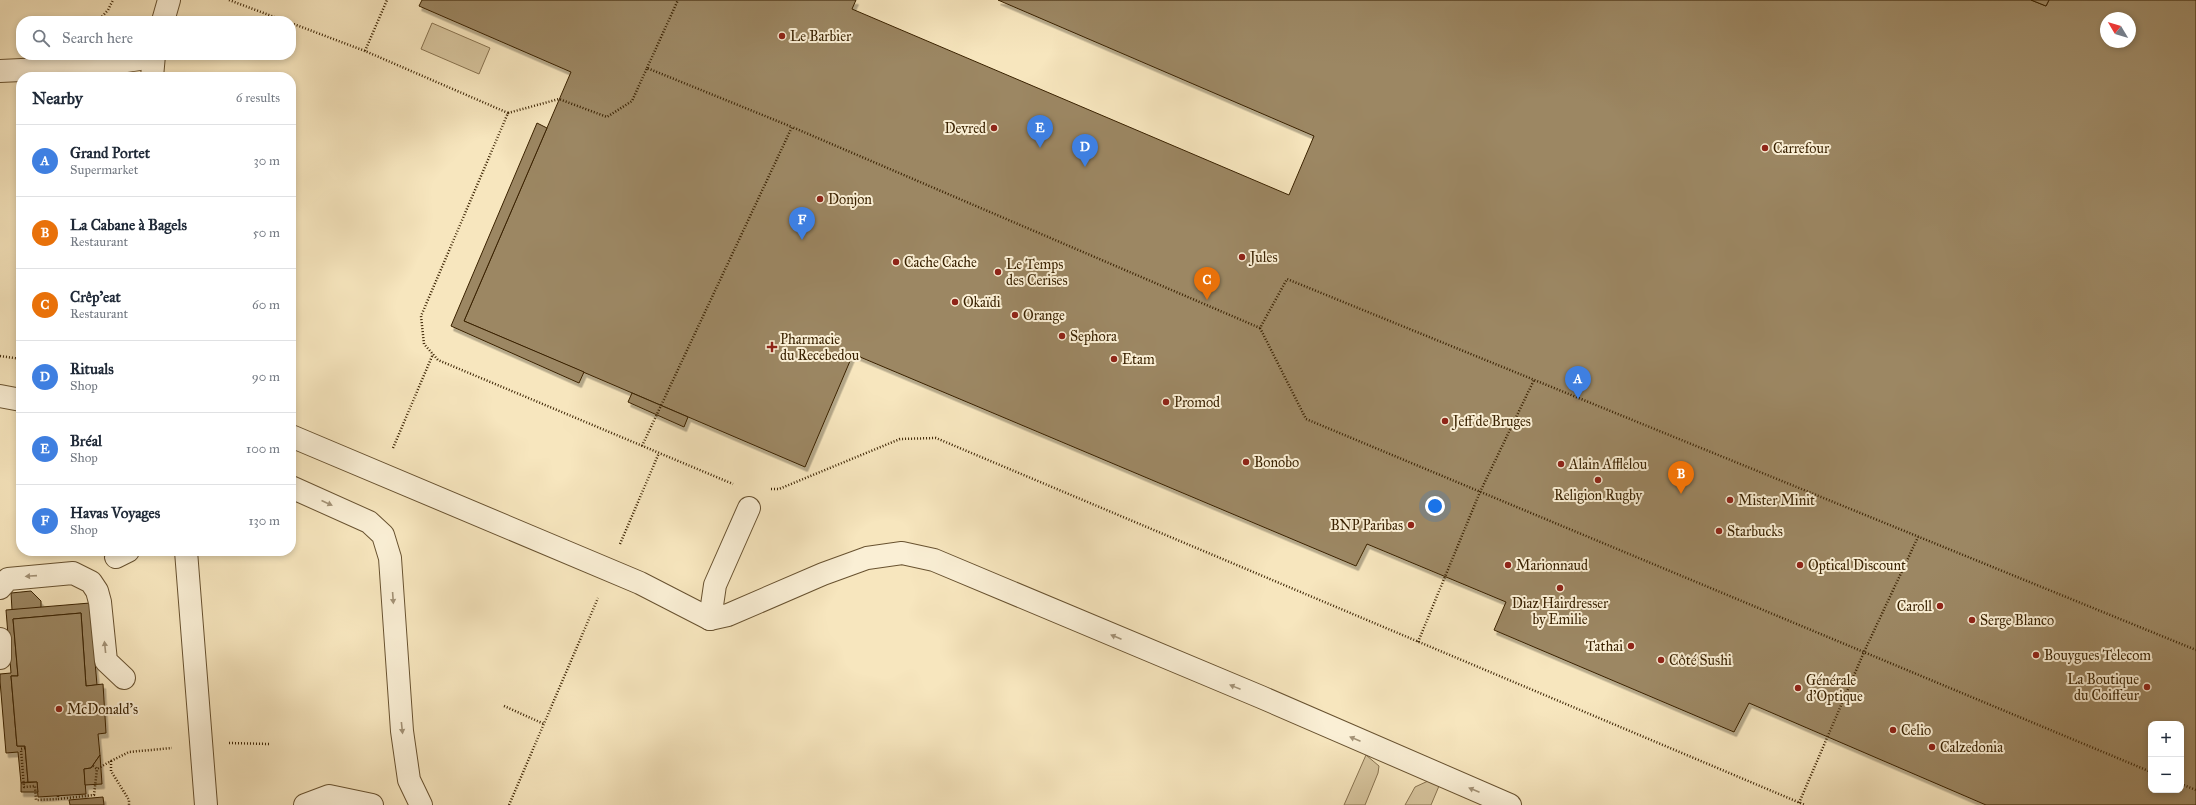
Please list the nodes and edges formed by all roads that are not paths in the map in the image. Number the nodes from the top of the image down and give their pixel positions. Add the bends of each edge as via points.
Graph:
1 (169, 0) edge
2 (164, 16) edge
3 (153, 63) edge
4 (0, 71) edge
5 (0, 396) edge
6 (16, 399) edge
7 (296, 438) edge
8 (296, 489) edge
9 (749, 508) dead end
10 (186, 556) edge
11 (0, 588) edge
12 (710, 619) junction
13 (0, 639) edge
14 (0, 658) edge
15 (124, 678) dead end
16 (206, 805) edge
17 (305, 805) edge
18 (372, 805) edge
19 (420, 805) edge
20 (1510, 805) edge

1 - 2 street
3 - 4 street
5 - 6 street
7 - 12 street via 640,583
8 -> 19 street via 369,522 383,535 390,558 402,731 409,780
9 - 12 street via 715,585
10 - 16 street
15 -> 11 street via 106,661 100,602 91,582 73,573 8,578
20 -> 12 street via 934,560 902,553 867,558 728,615
13 - 14 street
17 - 18 street via 329,796

